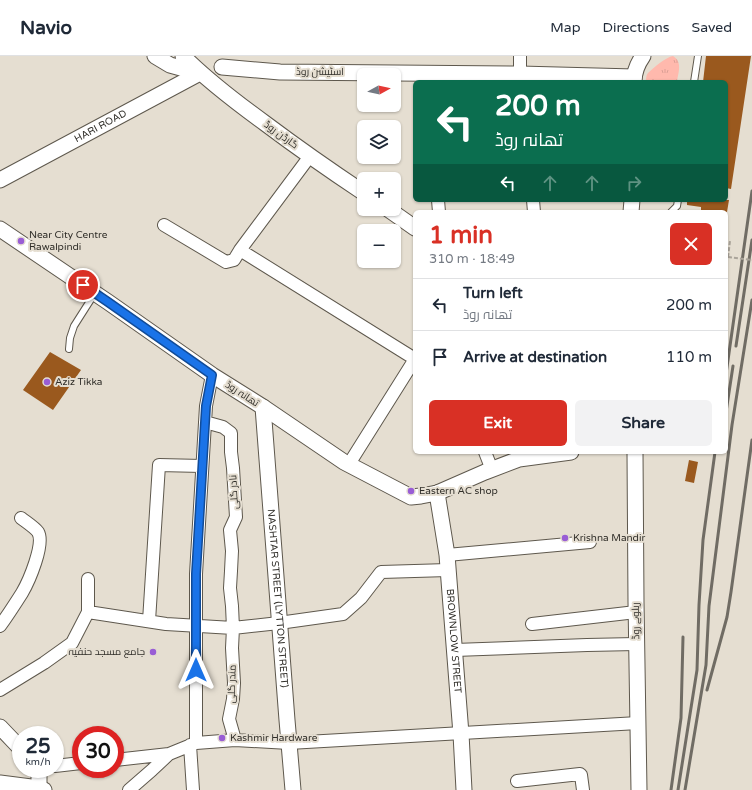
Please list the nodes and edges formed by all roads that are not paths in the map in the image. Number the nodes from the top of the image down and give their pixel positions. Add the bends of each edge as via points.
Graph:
1 (155, 56) edge
2 (182, 56) edge
3 (240, 56) edge
4 (520, 56) edge
5 (643, 56) edge
6 (698, 56) edge
7 (222, 67) junction
8 (200, 73) junction
9 (433, 78) edge
10 (520, 78) edge
11 (634, 80) edge
12 (694, 80) edge
13 (310, 156) junction
14 (0, 180) edge
15 (357, 188) edge
16 (398, 216) edge
17 (164, 225) dead end
18 (413, 227) edge
19 (0, 230) edge
20 (240, 250) junction
21 (95, 293) junction
22 (69, 349) dead end
23 (413, 358) edge
24 (413, 362) edge
25 (212, 375) junction
26 (262, 407) junction
27 (205, 422) junction
28 (486, 454) edge
29 (556, 454) edge
30 (635, 454) edge
31 (349, 464) junction
32 (202, 466) junction
33 (492, 470) junction
34 (437, 493) junction
35 (21, 518) dead end
36 (590, 542) dead end
37 (448, 562) junction
38 (88, 579) dead end
39 (88, 612) junction
40 (636, 612) junction
41 (149, 621) junction
42 (279, 622) junction
43 (532, 624) dead end
44 (0, 626) edge
45 (196, 626) junction
46 (233, 628) junction
47 (636, 644) junction
48 (455, 650) junction
49 (0, 690) edge
50 (638, 723) junction
51 (0, 728) edge
52 (461, 734) junction
53 (12, 740) edge
54 (235, 740) junction
55 (290, 743) junction
56 (193, 744) junction
57 (169, 754) junction
58 (124, 759) edge
59 (40, 778) edge
60 (517, 780) dead end
61 (0, 783) edge
62 (41, 789) edge
63 (129, 790) edge
64 (193, 790) edge
65 (294, 790) edge
66 (464, 790) edge
67 (583, 790) edge
68 (639, 790) edge

1 - 8 street via 170,65
2 - 8 street, گارڈن روڈ
3 - 7 street
4 - 10 street
5 - 11 street
6 - 12 lane
7 - 8 street, HARI ROAD
7 - 9 street, اسٹیشن روڈ
8 - 13 street, گارڈن روڈ
8 - 14 street, HARI ROAD
9 - 10 street, اسٹیشن روڈ
10 - 11 street, اسٹیشن روڈ
13 - 15 street, گارڈن روڈ
13 - 20 street
16 - 18 street
17 - 20 street via 226,262 234,260
19 - 21 street, تھانہ روڈ
20 - 23 street
21 - 22 lane via 74,326
21 - 25 street, تھانہ روڈ
24 - 31 street
25 - 26 street, تھانہ روڈ
25 - 27 street
26 - 31 street, تھانہ روڈ
26 - 42 street, NASHTAR STREET (LYTTON STREET)
27 - 32 street
27 - 46 street, نادر گلی via 223,426 231,433 236,517 230,530
28 - 33 street
29 - 33 street via 519,459
30 - 40 street, ریلوے روڈ
31 - 34 street, تھانہ روڈ via 411,496
32 - 41 street via 159,465
32 - 45 street
33 - 34 street
34 - 37 street, BROWNLOW STREET
35 - 44 street via 37,531 40,547 23,592
36 - 37 street
37 - 42 street via 381,572 361,598 343,614
37 - 48 street, BROWNLOW STREET
38 - 39 street
39 - 41 street
39 - 49 street via 72,643
40 - 43 street
40 - 47 street, ریلوے روڈ
41 - 45 street
42 - 46 street
42 - 55 street, NASHTAR STREET (LYTTON STREET)
45 - 46 street
45 - 56 street
46 - 54 street, مندر گلی via 234,699 229,719
47 - 48 street
47 - 50 street, ریلوے روڈ
48 - 52 street, BROWNLOW STREET
50 - 52 street
50 - 68 street, ریلوے روڈ
51 - 53 street
52 - 55 street
52 - 66 street, BROWNLOW STREET
54 - 55 street
54 - 56 street
55 - 65 street, NASHTAR STREET (LYTTON STREET)
56 - 57 street
56 - 64 street
57 - 58 street
57 - 63 street
59 - 62 street
60 - 67 street via 580,774
61 - 62 street

